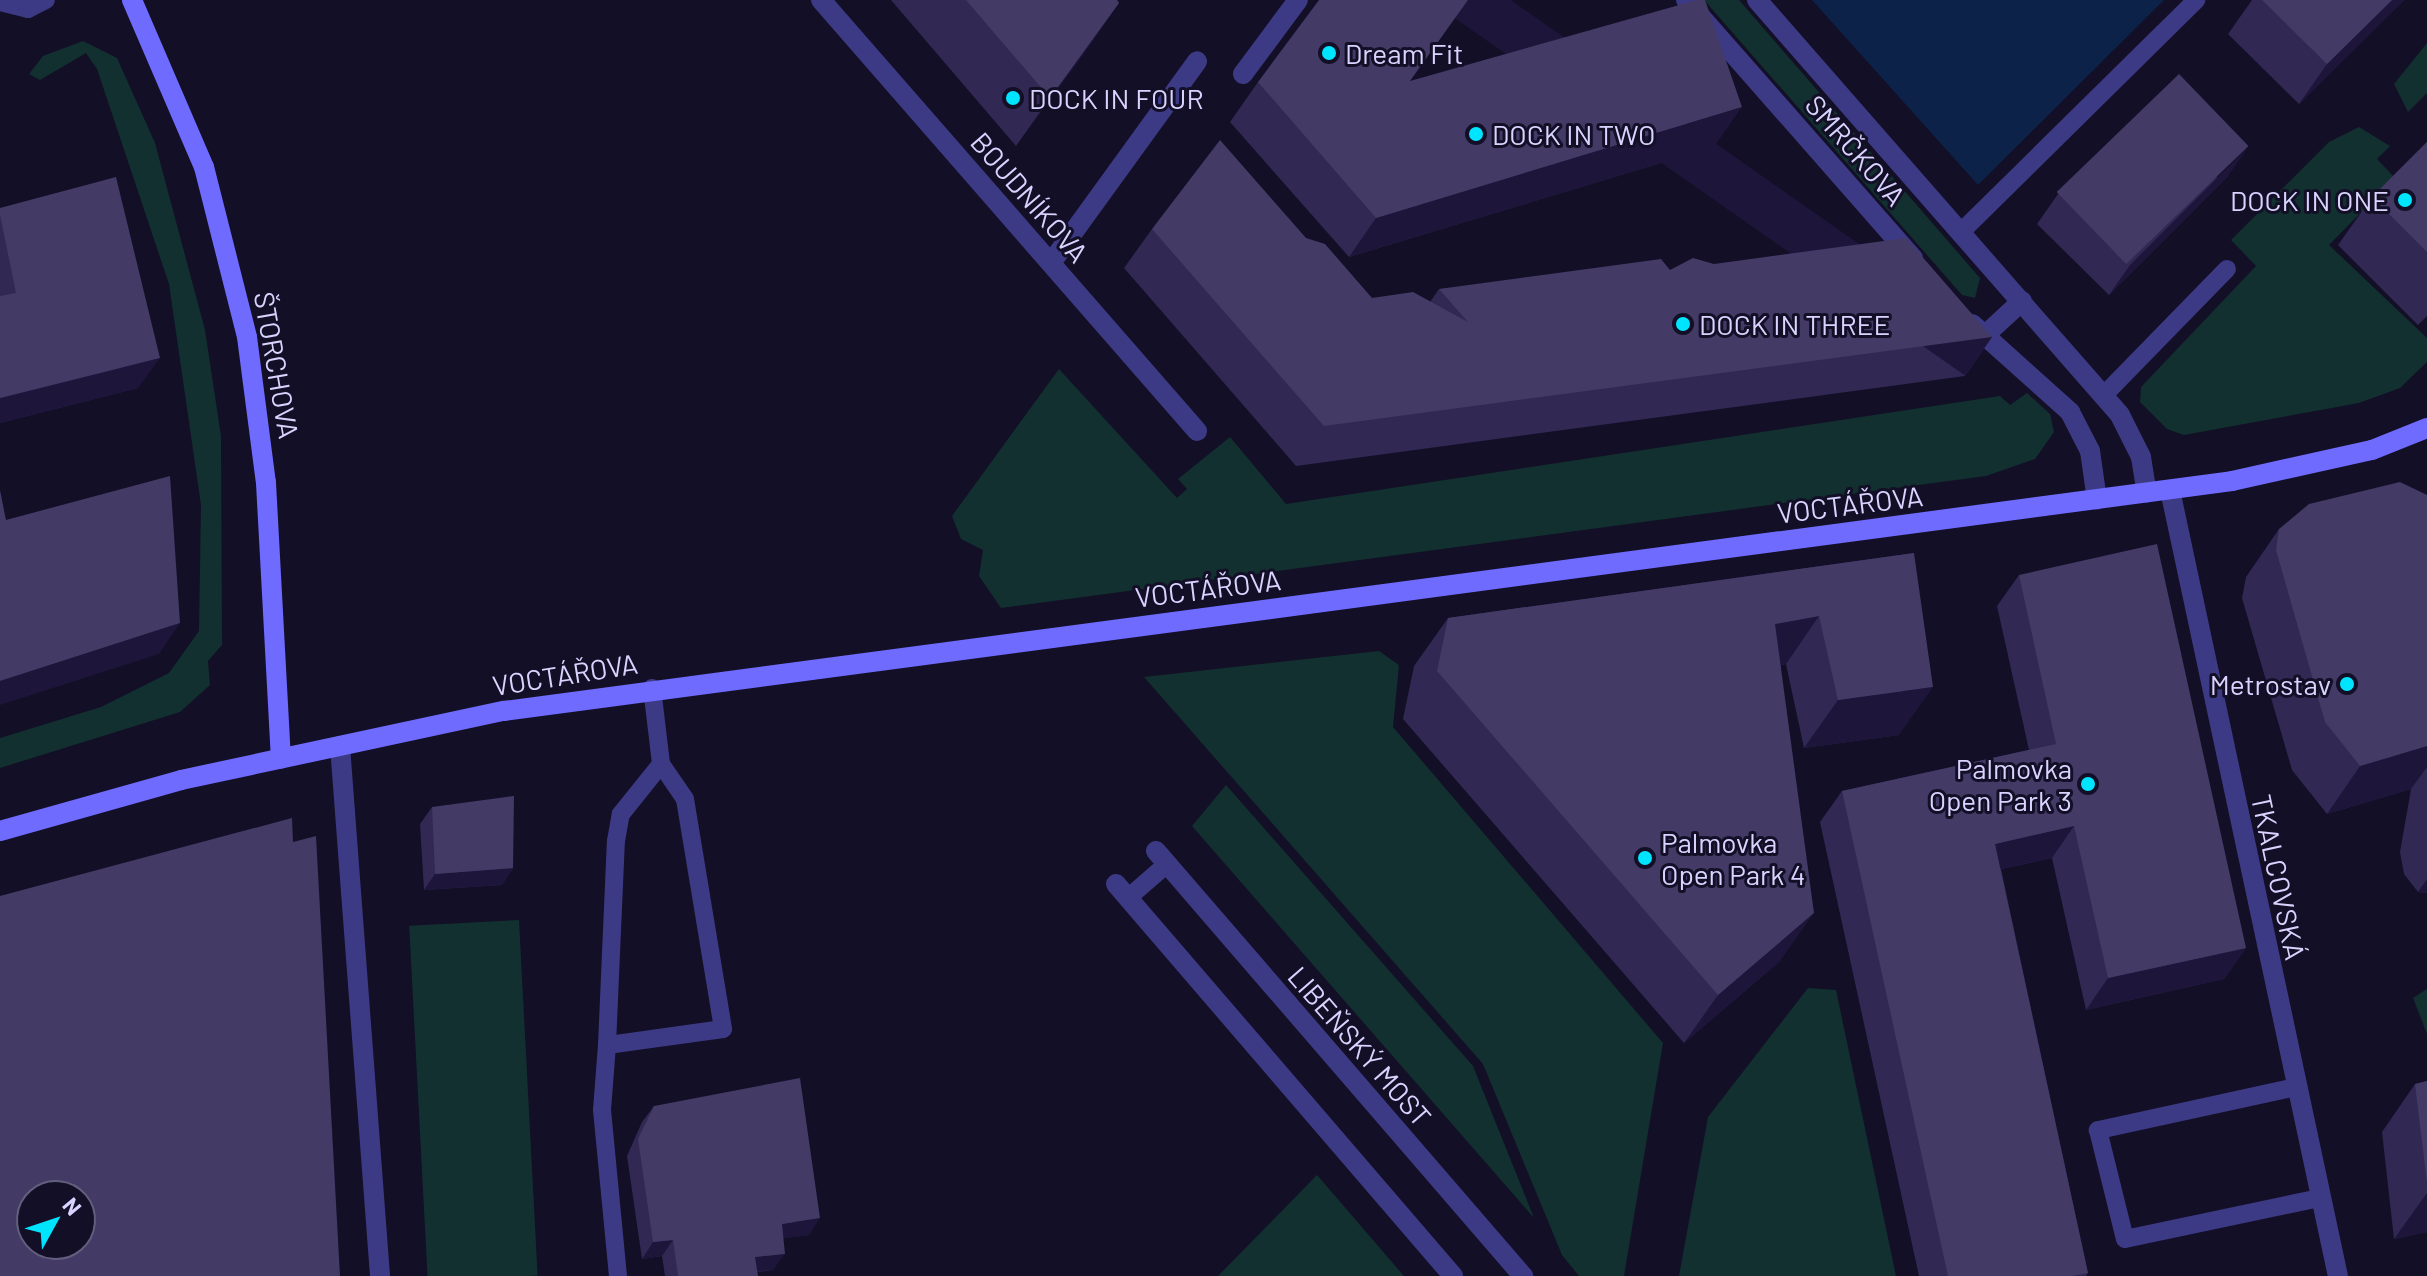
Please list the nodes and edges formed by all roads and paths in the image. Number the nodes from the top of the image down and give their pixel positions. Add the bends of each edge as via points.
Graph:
1 (46, 0) edge
2 (132, 0) edge
3 (821, 0) edge
4 (1298, 0) edge
5 (1686, 0) edge
6 (1757, 0) edge
7 (2196, 0) edge
8 (0, 2) edge
9 (1197, 61) dead end
10 (1243, 74) dead end
11 (1960, 233) junction
12 (1051, 263) junction
13 (2227, 269) dead end
14 (1925, 271) edge
15 (2022, 301) junction
16 (1954, 304) edge
17 (1983, 337) junction
18 (2104, 395) junction
19 (2427, 428) edge
20 (1197, 431) dead end
21 (2170, 490) junction
22 (2147, 493) junction
23 (2097, 500) junction
24 (652, 688) junction
25 (340, 746) junction
26 (281, 759) junction
27 (661, 764) junction
28 (0, 831) edge
29 (1161, 858) joint
30 (1122, 890) joint
31 (607, 1045) junction
32 (2296, 1087) junction
33 (2320, 1198) junction
34 (380, 1276) edge
35 (618, 1276) edge
36 (1453, 1276) edge
37 (1523, 1276) edge
38 (2338, 1276) edge

1 - 8 lane via 28,9
2 - 26 main road, ŠTORCHOVA via 204,167 247,337 266,483
3 - 12 street, BOUDNÍKOVA
4 - 10 street
5 - 14 street, SMRČKOVA
6 - 11 street, SMRČKOVA
7 - 11 lane
9 - 12 street
11 - 15 street, SMRČKOVA
12 - 20 street, BOUDNÍKOVA
13 - 18 lane
15 - 17 street
15 - 18 street, SMRČKOVA
16 - 17 street
17 - 23 street via 2070,412 2090,451
18 - 22 street, SMRČKOVA via 2133,435
19 - 21 main road, VOCTÁŘOVA via 2315,465
21 - 22 main road, VOCTÁŘOVA
21 - 32 street, TKALCOVSKÁ
22 - 23 main road, VOCTÁŘOVA
23 - 24 main road, VOCTÁŘOVA
24 - 25 main road, VOCTÁŘOVA
24 - 27 lane
25 - 26 main road, VOCTÁŘOVA
25 - 34 street
26 - 28 main road, VOCTÁŘOVA
27 - 31 lane via 621,814
27 - 31 lane via 685,799 723,1029
29 - 30 lane
29 - 37 street, LIBEŇSKÝ MOST
30 - 36 street
31 - 35 lane via 602,1110
32 - 33 street, TKALCOVSKÁ
32 - 33 lane via 2098,1130 2125,1239
33 - 38 street, TKALCOVSKÁ

